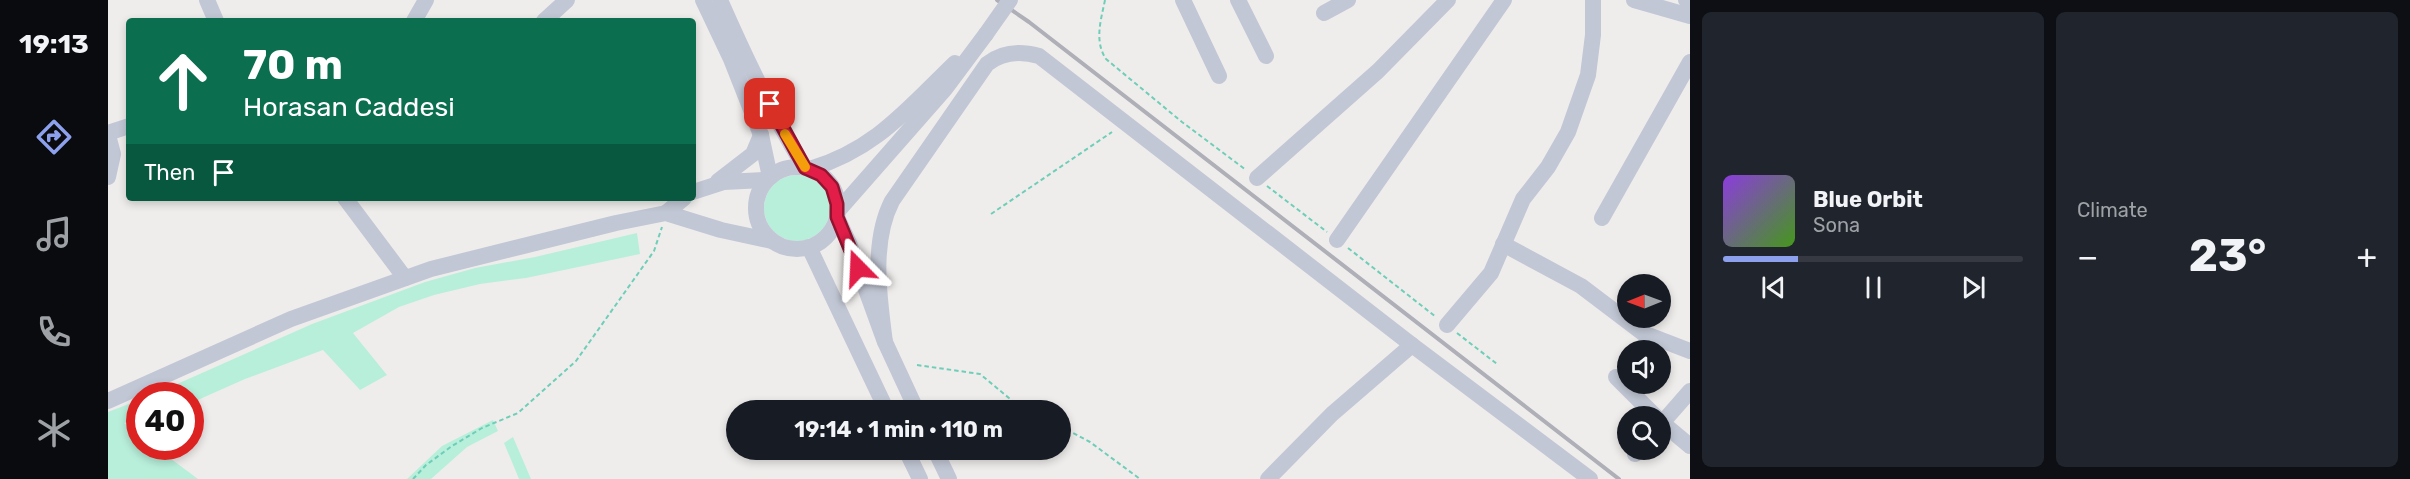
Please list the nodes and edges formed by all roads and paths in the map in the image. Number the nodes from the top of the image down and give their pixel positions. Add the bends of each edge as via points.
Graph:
1 (207, 0) edge
2 (426, 0) edge
3 (567, 0) edge
4 (703, 0) edge
5 (720, 0) edge
6 (1010, 0) edge
7 (1105, 0) edge
8 (1183, 0) edge
9 (1238, 0) edge
10 (1348, 0) edge
11 (1448, 0) edge
12 (1504, 0) edge
13 (1593, 0) edge
14 (1634, 0) edge
15 (1324, 13) dead end
16 (1690, 16) edge
17 (215, 18) edge
18 (416, 18) edge
19 (546, 18) edge
20 (986, 34) junction
21 (1266, 56) dead end
22 (1690, 62) edge
23 (1219, 76) dead end
24 (1126, 123) junction
25 (126, 127) edge
26 (108, 134) edge
27 (761, 135) junction
28 (807, 168) junction
29 (108, 177) edge
30 (768, 178) junction
31 (1257, 178) junction
32 (712, 185) junction
33 (696, 191) edge
34 (347, 201) edge
35 (680, 201) edge
36 (666, 213) junction
37 (837, 214) junction
38 (990, 214) dead end
39 (1602, 218) dead end
40 (1337, 240) junction
41 (772, 241) junction
42 (1503, 244) junction
43 (809, 247) junction
44 (405, 278) junction
45 (1447, 325) junction
46 (885, 342) junction
47 (1412, 345) junction
48 (1690, 351) edge
49 (1497, 364) dead end
50 (917, 365) dead end
51 (1616, 377) dead end
52 (1690, 391) edge
53 (882, 400) edge
54 (912, 400) edge
55 (1012, 400) edge
56 (108, 401) edge
57 (1643, 406) edge
58 (1671, 415) edge
59 (1071, 432) edge
60 (1671, 432) edge
61 (1690, 446) edge
62 (911, 460) edge
63 (940, 460) edge
64 (413, 479) edge
65 (920, 479) edge
66 (949, 479) edge
67 (1140, 479) edge
68 (1268, 479) edge
69 (1590, 479) edge

1 - 17 street
2 - 18 street
3 - 19 street
4 - 27 street
5 - 28 street via 747,61
6 - 20 street, bridge
7 - 31 path via 1099,38 1106,59
8 - 23 street
9 - 21 street
10 - 15 street
11 - 31 street via 1378,71
12 - 40 street
13 - 42 street via 1591,55 1576,114 1559,150 1523,199
14 - 16 street
20 - 28 street via 880,135 853,152
20 - 37 street via 959,73
22 - 39 street
24 - 38 path
24 - 46 street via 1039,56 1011,53 987,64 885,213 879,281
24 - 47 street
25 - 26 street
26 - 29 street via 113,162
27 - 30 street
27 - 32 street via 753,154
28 - 30 street via 788,168
28 - 37 street via 832,187
30 - 32 street
30 - 41 street via 758,195 756,212 761,228
31 - 40 path
32 - 33 street
34 - 44 street
35 - 36 street
36 - 41 street
36 - 44 street
36 - 64 path via 654,251 576,361 518,413 459,442
37 - 43 street via 827,236
37 - 46 street
40 - 45 path
41 - 43 street via 788,248
42 - 45 street via 1491,273
42 - 48 street via 1581,286 1643,333
43 - 53 street
44 - 56 street via 291,319
45 - 49 path
46 - 54 street
47 - 68 street via 1332,414
47 - 69 street
50 - 55 path via 980,374
51 - 57 street
52 - 58 street
59 - 67 path
60 - 61 street
62 - 65 street
63 - 66 street

